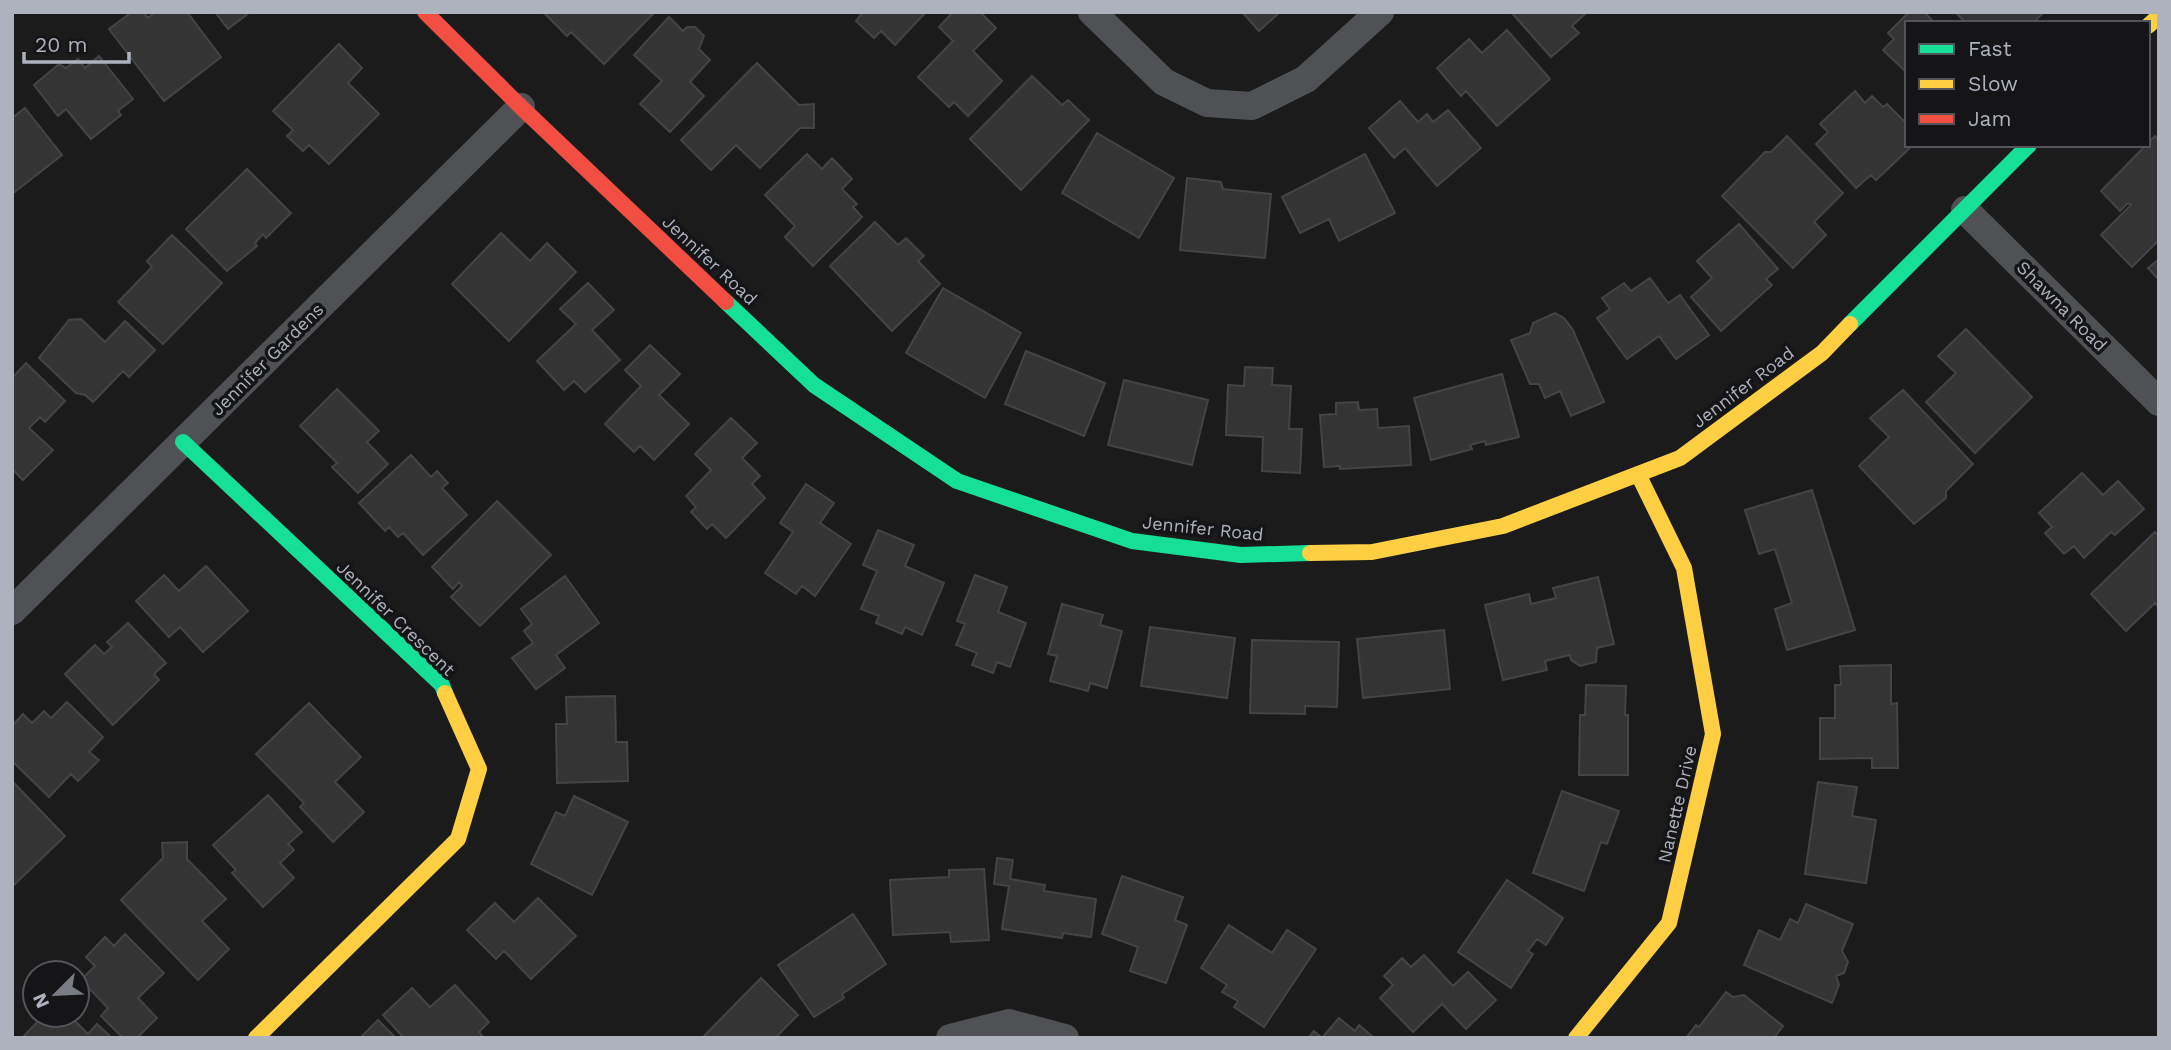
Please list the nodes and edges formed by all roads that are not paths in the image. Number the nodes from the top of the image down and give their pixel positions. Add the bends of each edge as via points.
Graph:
1 (425, 12) edge
2 (1092, 12) edge
3 (1380, 12) edge
4 (521, 107) junction
5 (2027, 147) edge
6 (1965, 210) junction
7 (2159, 402) edge
8 (183, 442) junction
9 (1637, 474) junction
10 (12, 611) edge
11 (256, 1038) edge
12 (950, 1038) edge
13 (1065, 1038) edge
14 (1576, 1038) edge

1 - 4 street, Jennifer Road
2 - 3 street via 1164,82 1207,103 1251,106 1306,79
4 - 8 street, Jennifer Gardens
4 - 9 street, Jennifer Road via 814,385 957,481 1132,541 1241,555 1372,552 1503,526
5 - 6 street, Jennifer Road
6 - 7 street, Shawna Road
6 - 9 street, Jennifer Road via 1822,353 1680,458
8 - 10 street, Jennifer Gardens
8 - 11 street, Jennifer Crescent via 442,685 479,769 458,839
9 - 14 street, Nanette Drive via 1684,568 1713,734 1669,923
12 - 13 street via 1009,1023

